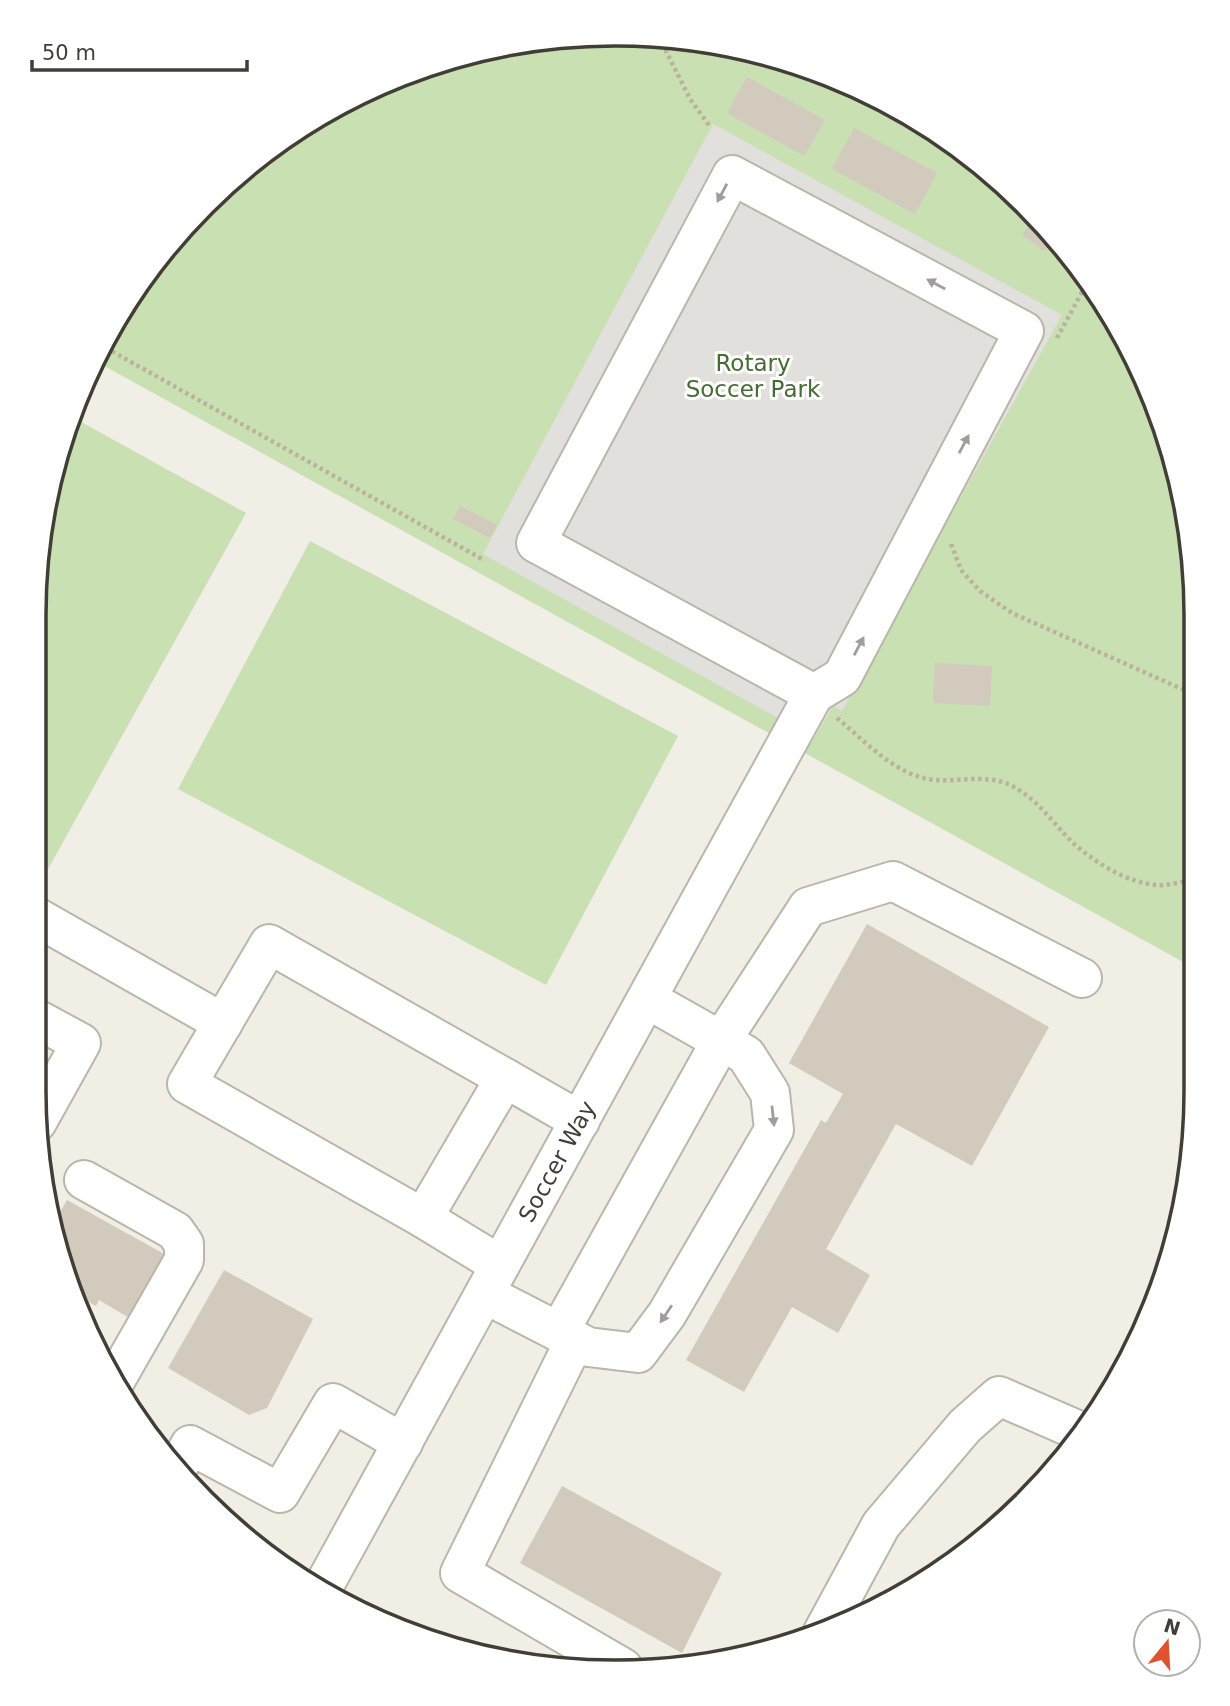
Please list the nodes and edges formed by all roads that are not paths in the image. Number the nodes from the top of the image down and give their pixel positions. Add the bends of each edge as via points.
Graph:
1 (825, 706) junction
2 (46, 922) edge
3 (1082, 978) dead end
4 (647, 999) junction
5 (223, 1023) junction
6 (46, 1024) edge
7 (721, 1041) junction
8 (505, 1078) junction
9 (46, 1105) edge
10 (580, 1121) junction
11 (85, 1180) dead end
12 (422, 1218) junction
13 (493, 1280) junction
14 (567, 1336) junction
15 (118, 1369) edge
16 (1074, 1429) edge
17 (402, 1443) junction
18 (181, 1460) edge
19 (326, 1582) edge
20 (831, 1618) edge
21 (609, 1660) edge

1 -> 1 street via 1024,331 732,175 536,543
1 - 4 street, Soccer Way via 793,735
2 - 5 street
3 - 7 street via 893,881 808,907
4 - 7 street
4 - 10 street, Soccer Way
5 - 8 street via 269,944
5 - 12 street via 187,1084
6 - 9 street via 81,1043
7 - 14 street
7 -> 14 street via 746,1055 770,1093 774,1130 667,1314 638,1353 588,1347
8 - 10 street
8 - 12 street
10 - 13 street, Soccer Way
11 - 15 street via 176,1231 184,1244 184,1260
12 - 13 street
13 - 14 street
13 - 17 street, Soccer Way
14 - 21 street via 460,1573
16 - 20 street via 999,1396 965,1426 881,1525
17 - 18 street via 333,1403 280,1493 190,1445
17 - 19 street, Soccer Way

